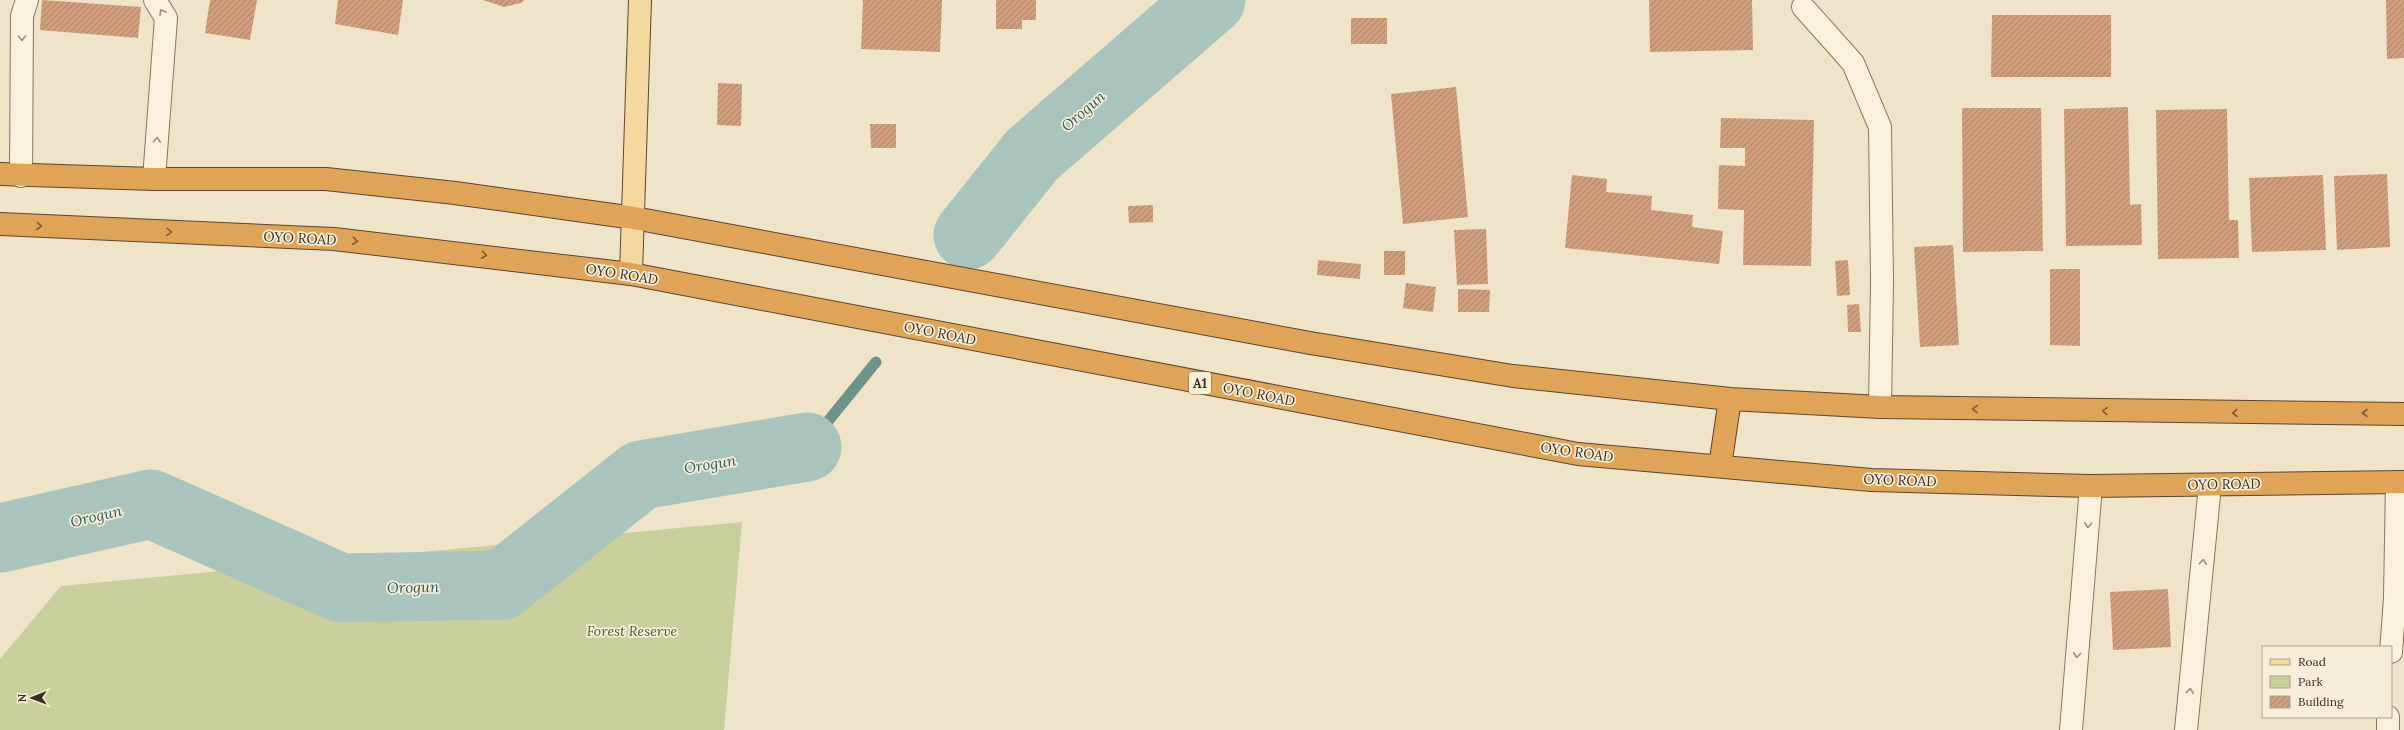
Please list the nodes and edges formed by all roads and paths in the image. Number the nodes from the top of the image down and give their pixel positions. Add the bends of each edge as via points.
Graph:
1 (27, 0) edge
2 (155, 0) edge
3 (640, 0) edge
4 (1804, 8) dead end
5 (0, 174) edge
6 (21, 176) junction
7 (154, 179) junction
8 (634, 218) junction
9 (0, 224) edge
10 (631, 274) junction
11 (1730, 399) junction
12 (1880, 407) junction
13 (2404, 414) edge
14 (1720, 466) junction
15 (2401, 482) edge
16 (2210, 485) junction
17 (2091, 486) junction
18 (2391, 646) edge
19 (2388, 718) edge
20 (2071, 730) edge
21 (2186, 730) edge
22 (2388, 730) edge

1 -> 6 street via 22,16
7 -> 2 street via 166,18
3 - 8 main road
4 - 12 street via 1852,63 1880,127
5 - 6 highway
6 - 7 highway
7 - 8 highway via 326,178
8 - 10 main road
8 - 11 highway via 1326,345 1512,376
9 -> 10 highway, OYO ROAD / A1 via 334,239
10 - 14 highway, OYO ROAD / A1 via 1578,454
11 - 12 highway
11 - 14 highway
13 -> 12 highway
14 - 17 highway, OYO ROAD / A1 via 1871,480
15 - 16 highway, OYO ROAD / A1
15 - 18 street
16 - 17 highway, OYO ROAD / A1
21 -> 16 street
17 -> 20 street
19 - 22 street

